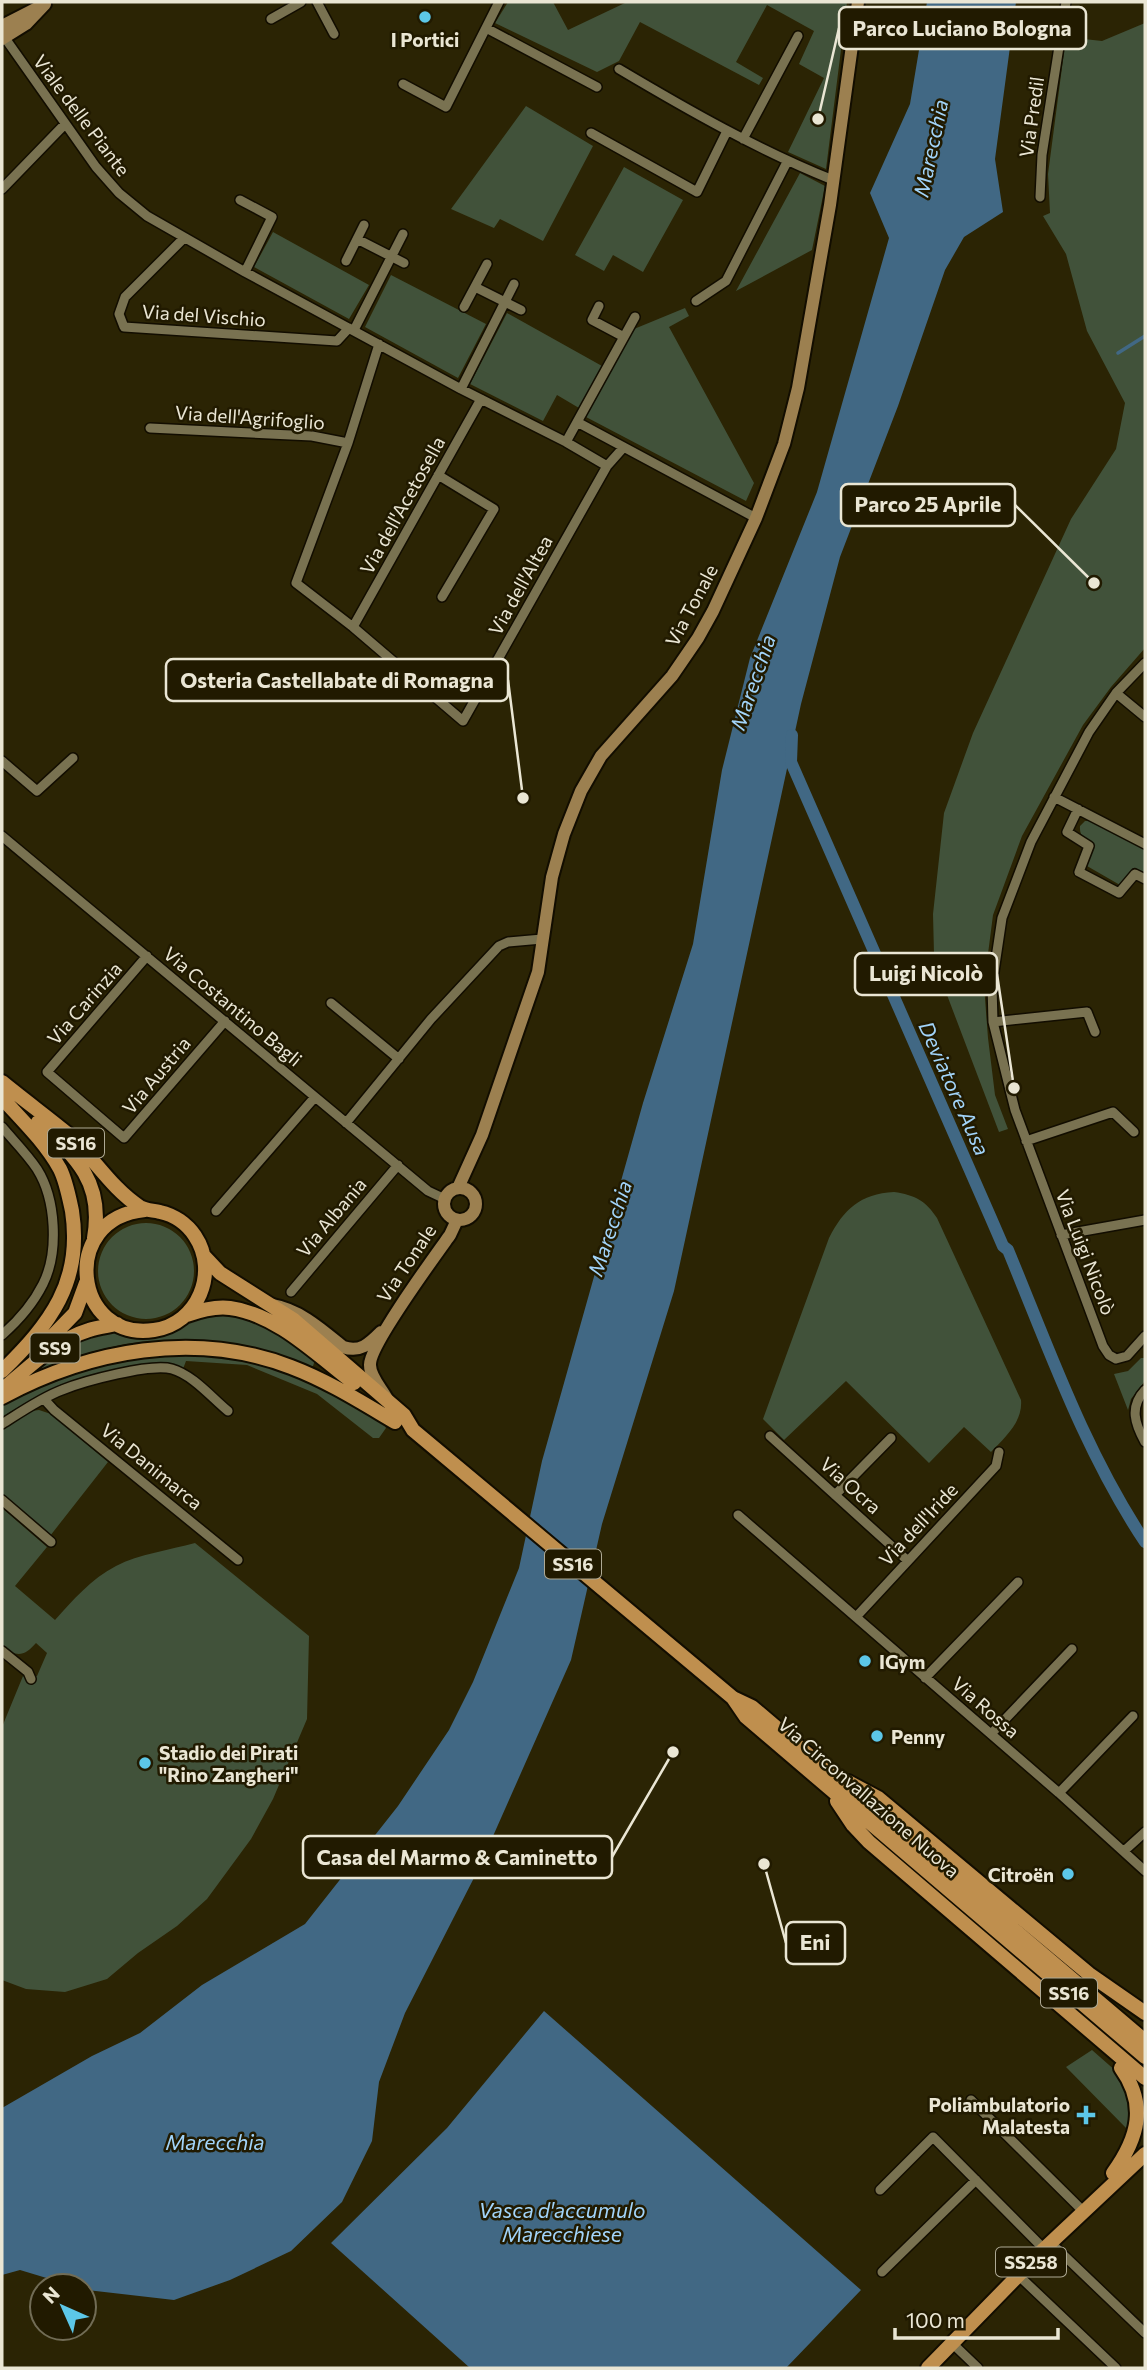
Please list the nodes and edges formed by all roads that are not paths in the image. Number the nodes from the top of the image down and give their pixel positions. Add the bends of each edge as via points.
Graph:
1 (301, 2) edge
2 (317, 2) edge
3 (499, 2) edge
4 (858, 2) edge
5 (1066, 2) edge
6 (47, 3) edge
7 (271, 19) dead end
8 (486, 28) junction
9 (3, 34) edge
10 (334, 34) dead end
11 (798, 36) dead end
12 (619, 69) dead end
13 (403, 84) dead end
14 (597, 87) dead end
15 (65, 124) junction
16 (727, 131) junction
17 (591, 133) dead end
18 (743, 139) junction
19 (787, 162) junction
20 (833, 180) junction
21 (2, 189) edge
22 (1040, 197) dead end
23 (240, 200) dead end
24 (364, 225) dead end
25 (403, 234) dead end
26 (184, 238) junction
27 (357, 239) junction
28 (391, 257) junction
29 (346, 261) dead end
30 (404, 263) dead end
31 (487, 264) dead end
32 (245, 272) junction
33 (514, 284) dead end
34 (475, 287) junction
35 (696, 301) dead end
36 (505, 303) junction
37 (599, 306) dead end
38 (464, 307) dead end
39 (520, 310) dead end
40 (635, 317) dead end
41 (352, 329) junction
42 (624, 337) junction
43 (379, 344) junction
44 (461, 389) junction
45 (481, 399) junction
46 (577, 422) junction
47 (150, 428) dead end
48 (566, 442) junction
49 (348, 443) junction
50 (623, 448) junction
51 (607, 466) junction
52 (438, 475) junction
53 (756, 518) junction
54 (442, 597) dead end
55 (352, 628) junction
56 (1145, 663) edge
57 (1116, 693) junction
58 (1145, 717) edge
59 (463, 721) joint
60 (74, 758) dead end
61 (2, 761) edge
62 (1054, 797) junction
63 (1078, 809) junction
64 (2, 836) edge
65 (1145, 844) edge
66 (1145, 879) edge
67 (542, 939) junction
68 (147, 956) junction
69 (331, 1003) dead end
70 (225, 1021) junction
71 (993, 1022) junction
72 (1095, 1032) dead end
73 (399, 1059) junction
74 (47, 1072) joint
75 (2, 1082) edge
76 (2, 1092) edge
77 (315, 1097) junction
78 (2, 1098) edge
79 (346, 1123) junction
80 (2, 1127) edge
81 (1134, 1132) dead end
82 (1026, 1141) junction
83 (398, 1165) junction
84 (458, 1188) junction
85 (444, 1199) junction
86 (145, 1210) junction
87 (216, 1212) dead end
88 (457, 1220) junction
89 (1145, 1220) edge
90 (1061, 1235) junction
91 (93, 1241) junction
92 (204, 1256) junction
93 (86, 1283) junction
94 (291, 1292) dead end
95 (269, 1304) junction
96 (186, 1315) junction
97 (117, 1324) junction
98 (387, 1327) junction
99 (2, 1335) edge
100 (1143, 1342) edge
101 (2, 1371) edge
102 (2, 1380) edge
103 (2, 1390) edge
104 (1145, 1390) edge
105 (2, 1397) edge
106 (44, 1399) junction
107 (388, 1402) junction
108 (228, 1411) dead end
109 (395, 1422) junction
110 (2, 1424) edge
111 (413, 1430) junction
112 (770, 1436) dead end
113 (891, 1438) dead end
114 (1145, 1442) edge
115 (999, 1452) dead end
116 (835, 1495) junction
117 (2, 1500) edge
118 (738, 1515) dead end
119 (51, 1542) dead end
120 (238, 1560) dead end
121 (908, 1561) junction
122 (1018, 1582) dead end
123 (856, 1617) junction
124 (1072, 1649) dead end
125 (2, 1651) edge
126 (925, 1678) junction
127 (31, 1679) dead end
128 (1133, 1716) dead end
129 (991, 1734) junction
130 (831, 1782) junction
131 (1059, 1793) junction
132 (1145, 1832) edge
133 (1124, 1852) junction
134 (1145, 1871) edge
135 (997, 1925) junction
136 (1046, 1993) junction
137 (1145, 2013) edge
138 (1145, 2041) edge
139 (1145, 2057) edge
140 (1145, 2078) edge
141 (971, 2100) dead end
142 (1143, 2153) edge
143 (976, 2180) junction
144 (880, 2190) dead end
145 (1094, 2200) junction
146 (1083, 2211) junction
147 (1048, 2246) junction
148 (881, 2272) dead end
149 (1018, 2275) junction
150 (1145, 2333) edge
151 (953, 2344) junction
152 (928, 2368) edge
153 (978, 2368) edge
154 (1116, 2368) edge

1 - 7 street
2 - 10 street
3 - 8 street
4 - 20 street, Via Tonale
5 - 22 street, Via Predil via 1042,155
6 - 9 street via 26,23
8 - 13 street via 446,107
8 - 14 street
9 - 15 street, Viale delle Piante
11 - 18 street
12 - 16 street
15 - 21 street
15 - 26 street, Viale delle Piante via 119,193
16 - 17 street via 697,192
16 - 18 street
18 - 19 street
19 - 20 street
19 - 35 street via 726,281
20 - 53 street, Via Tonale via 798,388 784,444
23 - 32 street via 272,217
24 - 27 street
25 - 28 street
26 - 32 street, Viale delle Piante
26 - 41 street, Via del Vischio via 125,297 120,314 124,327 337,341
27 - 28 street
27 - 29 street
28 - 30 street
28 - 41 street
31 - 34 street
32 - 41 street, Viale delle Piante
33 - 36 street
34 - 36 street
34 - 38 street
36 - 39 street
36 - 44 street
37 - 42 street via 592,320
40 - 42 street
41 - 43 street, Viale delle Piante
42 - 46 street
43 - 44 street, Viale delle Piante
43 - 49 street, Via dell'Agrifoglio
44 - 45 street, Viale delle Piante
45 - 48 street, Viale delle Piante
45 - 52 street, Via dell'Acetosella
46 - 48 street
46 - 50 street
47 - 49 street, Via dell'Agrifoglio via 312,436
48 - 51 street, Viale delle Piante
49 - 55 street, Via dell'Agrifoglio via 296,583
50 - 51 street
50 - 53 street
51 - 59 street, Via dell'Altea
52 - 54 street via 494,509
52 - 55 street, Via dell'Acetosella
53 - 67 street, Via Tonale via 698,638 672,676 601,756 581,791 555,864
55 - 59 street, Via dell'Agrifoglio
56 - 57 street, Via Luigi Nicolò
57 - 58 street
57 - 62 street, Via Luigi Nicolò
60 - 61 street via 37,791
62 - 63 street
62 - 71 street, Via Luigi Nicolò via 1002,918 992,985
63 - 65 street
63 - 66 street via 1067,832 1089,846 1079,872 1119,893 1135,874
64 - 68 street, Via Costantino Bagli
67 - 73 street via 499,946
67 - 84 street, Via Tonale via 538,972 512,1052
68 - 70 street, Via Costantino Bagli
68 - 74 street, Via Carinzia
69 - 73 street
70 - 74 street, Via Austria via 124,1138
70 - 77 street, Via Costantino Bagli
71 - 72 street via 1087,1012
71 - 82 street, Via Luigi Nicolò
73 - 79 street
75 - 86 main road, SS16 via 69,1136 115,1186
76 - 91 main road, SS16 via 63,1144 84,1171 95,1197
77 - 79 street, Via Costantino Bagli
77 - 87 street
78 - 101 main road via 61,1172 74,1227 74,1256 65,1291 38,1334
79 - 83 street, Via Costantino Bagli
80 - 99 street via 38,1170 54,1230 44,1283
81 - 82 street via 1113,1112
82 - 90 street, Via Luigi Nicolò
83 - 85 street, Via Costantino Bagli
83 - 94 street, Via Albania
84 - 85 street
84 - 88 street via 472,1193 476,1207 471,1216
85 - 88 street via 446,1212
86 - 91 main road via 112,1220
86 - 92 main road, SS16 via 185,1224
88 - 98 street, Via Tonale
89 - 90 street
90 - 100 street, Via Luigi Nicolò via 1109,1355 1116,1359 1127,1356
91 - 93 main road, SS16
92 - 95 main road, Via Circonvallazione Nuova / SS16 via 220,1273
92 - 96 main road via 202,1292
93 - 97 main road via 97,1306
93 - 102 main road, SS9 via 75,1313 59,1332
95 - 98 street, Via Tonale via 307,1318 350,1349 364,1347
95 - 107 main road, Via Circonvallazione Nuova / SS16 via 294,1320
96 - 97 main road, SS16 via 155,1330
96 - 109 main road, Via Circonvallazione Nuova / SS16 via 228,1307 267,1320 361,1388
97 - 103 main road, SS9 via 71,1338
98 - 107 street, Via Tonale via 369,1365
104 - 114 street via 1134,1409
105 - 109 main road via 96,1358 194,1348 288,1366
106 - 108 street via 122,1373 171,1368
106 - 110 street
106 - 120 street, Via Danimarca
107 - 111 main road, Via Circonvallazione Nuova / SS16
109 - 111 main road, Via Circonvallazione Nuova / SS16
111 - 130 main road, Via Circonvallazione Nuova / SS16 via 733,1698 752,1707
112 - 116 street, Via Ocra
113 - 116 street
115 - 121 street, Via dell'Iride via 996,1466
116 - 121 street, Via Ocra
117 - 119 street
118 - 123 street, Via Rossa
121 - 123 street, Via dell'Iride
122 - 126 street
123 - 126 street, Via Rossa
124 - 129 street
125 - 127 street
126 - 129 street, Via Rossa
128 - 131 street
129 - 131 street, Via Rossa
130 - 135 main road, Via Circonvallazione Nuova / SS16
130 - 136 main road via 853,1825 869,1842
130 - 137 main road via 856,1784 878,1798 1088,1975
131 - 133 street, Via Rossa
132 - 133 street
133 - 134 street, Via Rossa
135 - 138 main road, Via Circonvallazione Nuova / SS16
135 - 139 main road, Via Circonvallazione Nuova / SS16
136 - 140 main road
136 - 145 main road via 1130,2076 1142,2098 1135,2137
141 - 146 street
142 - 145 main road, SS258
143 - 144 street via 933,2137
143 - 147 street
143 - 148 street
145 - 146 main road, SS258
146 - 147 main road, SS258
147 - 149 main road, SS258
147 - 150 street
149 - 151 main road, SS258
149 - 154 street
151 - 152 main road, SS258
151 - 153 street

